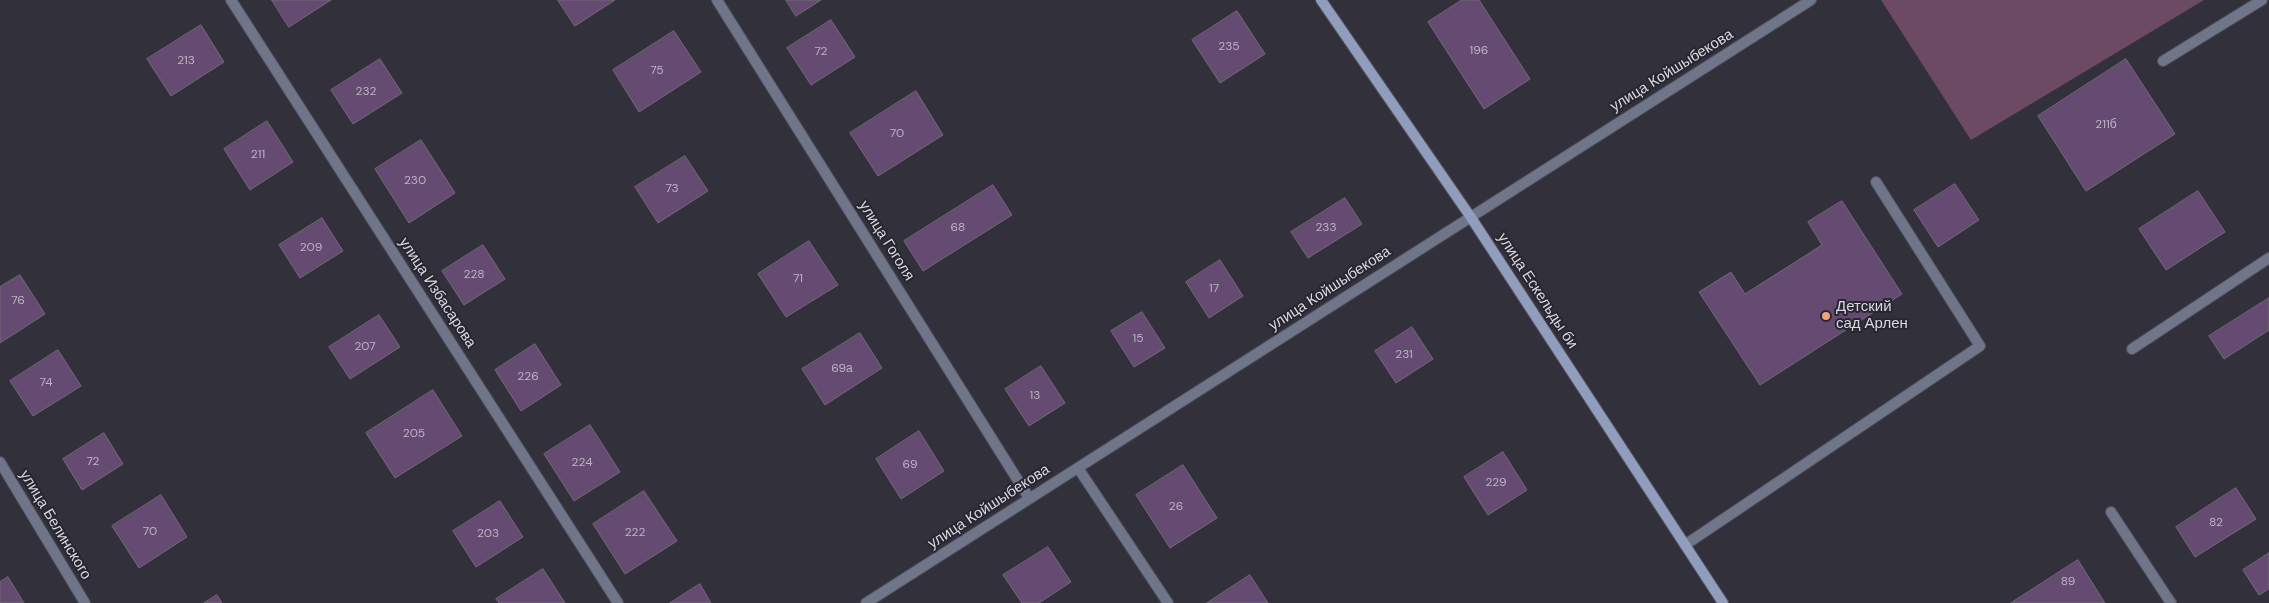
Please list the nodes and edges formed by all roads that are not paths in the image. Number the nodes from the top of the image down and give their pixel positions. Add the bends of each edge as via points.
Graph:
1 (231, 0) edge
2 (716, 0) edge
3 (1320, 0) edge
4 (1811, 0) edge
5 (2262, 0) edge
6 (2163, 61) dead end
7 (1876, 182) dead end
8 (1470, 216) junction
9 (2269, 258) edge
10 (2132, 349) dead end
11 (0, 462) edge
12 (1078, 468) junction
13 (1030, 498) junction
14 (2111, 512) dead end
15 (1685, 545) junction
16 (85, 603) edge
17 (618, 603) edge
18 (866, 603) edge
19 (1168, 603) edge
20 (1723, 603) edge
21 (2171, 603) edge

1 - 17 street, улица Избасарова
2 - 13 street, улица Гоголя
3 - 8 street, улица Ескельды би
4 - 8 street, улица Койшыбекова
5 - 6 street
7 - 15 street via 1980,346
8 - 12 street, улица Койшыбекова
8 - 15 street, улица Ескельды би
9 - 10 street
11 - 16 street, улица Белинского
12 - 13 street, улица Койшыбекова
12 - 19 street
13 - 18 street, улица Койшыбекова
14 - 21 street
15 - 20 street, улица Ескельды би

